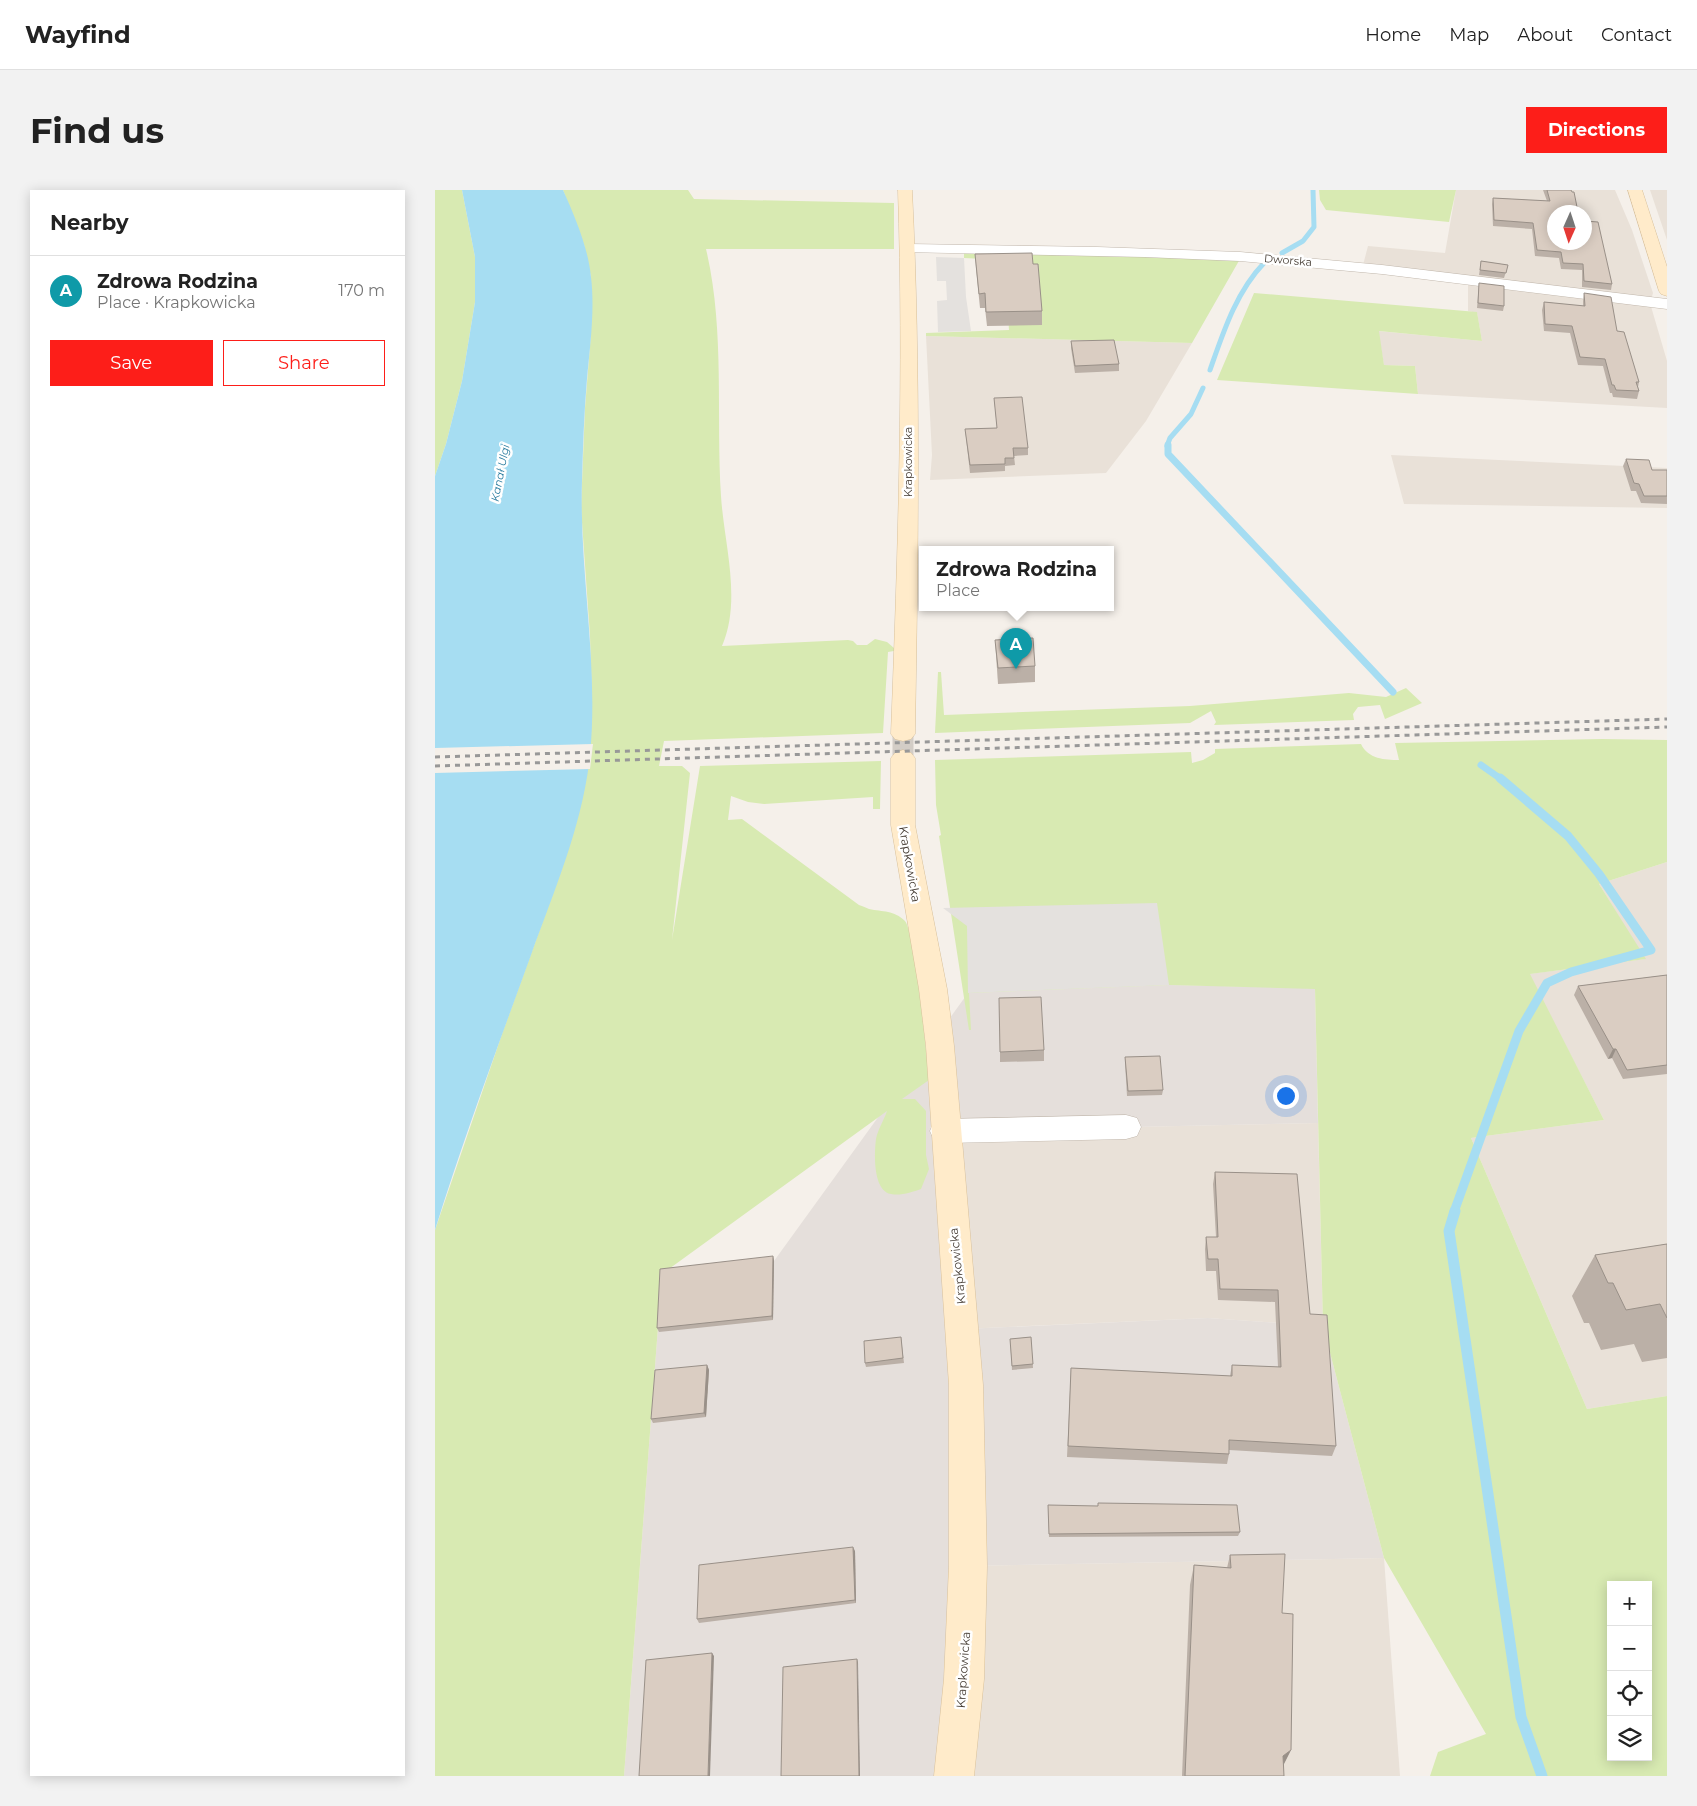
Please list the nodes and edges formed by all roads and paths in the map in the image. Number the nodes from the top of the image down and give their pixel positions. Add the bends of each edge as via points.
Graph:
1 (905, 190) edge
2 (1635, 190) edge
3 (908, 249) junction
4 (1667, 291) edge
5 (1667, 304) edge
6 (1126, 1127) dead end
7 (945, 1131) junction
8 (954, 1776) edge

1 - 3 street, Krapkowicka
2 - 4 street
3 - 5 street, Dworska via 1262,258 1399,271
3 - 7 street, Krapkowicka via 908,564 903,825 933,989
6 - 7 street
7 - 8 street, Krapkowicka via 963,1329 967,1442 968,1566 964,1679

